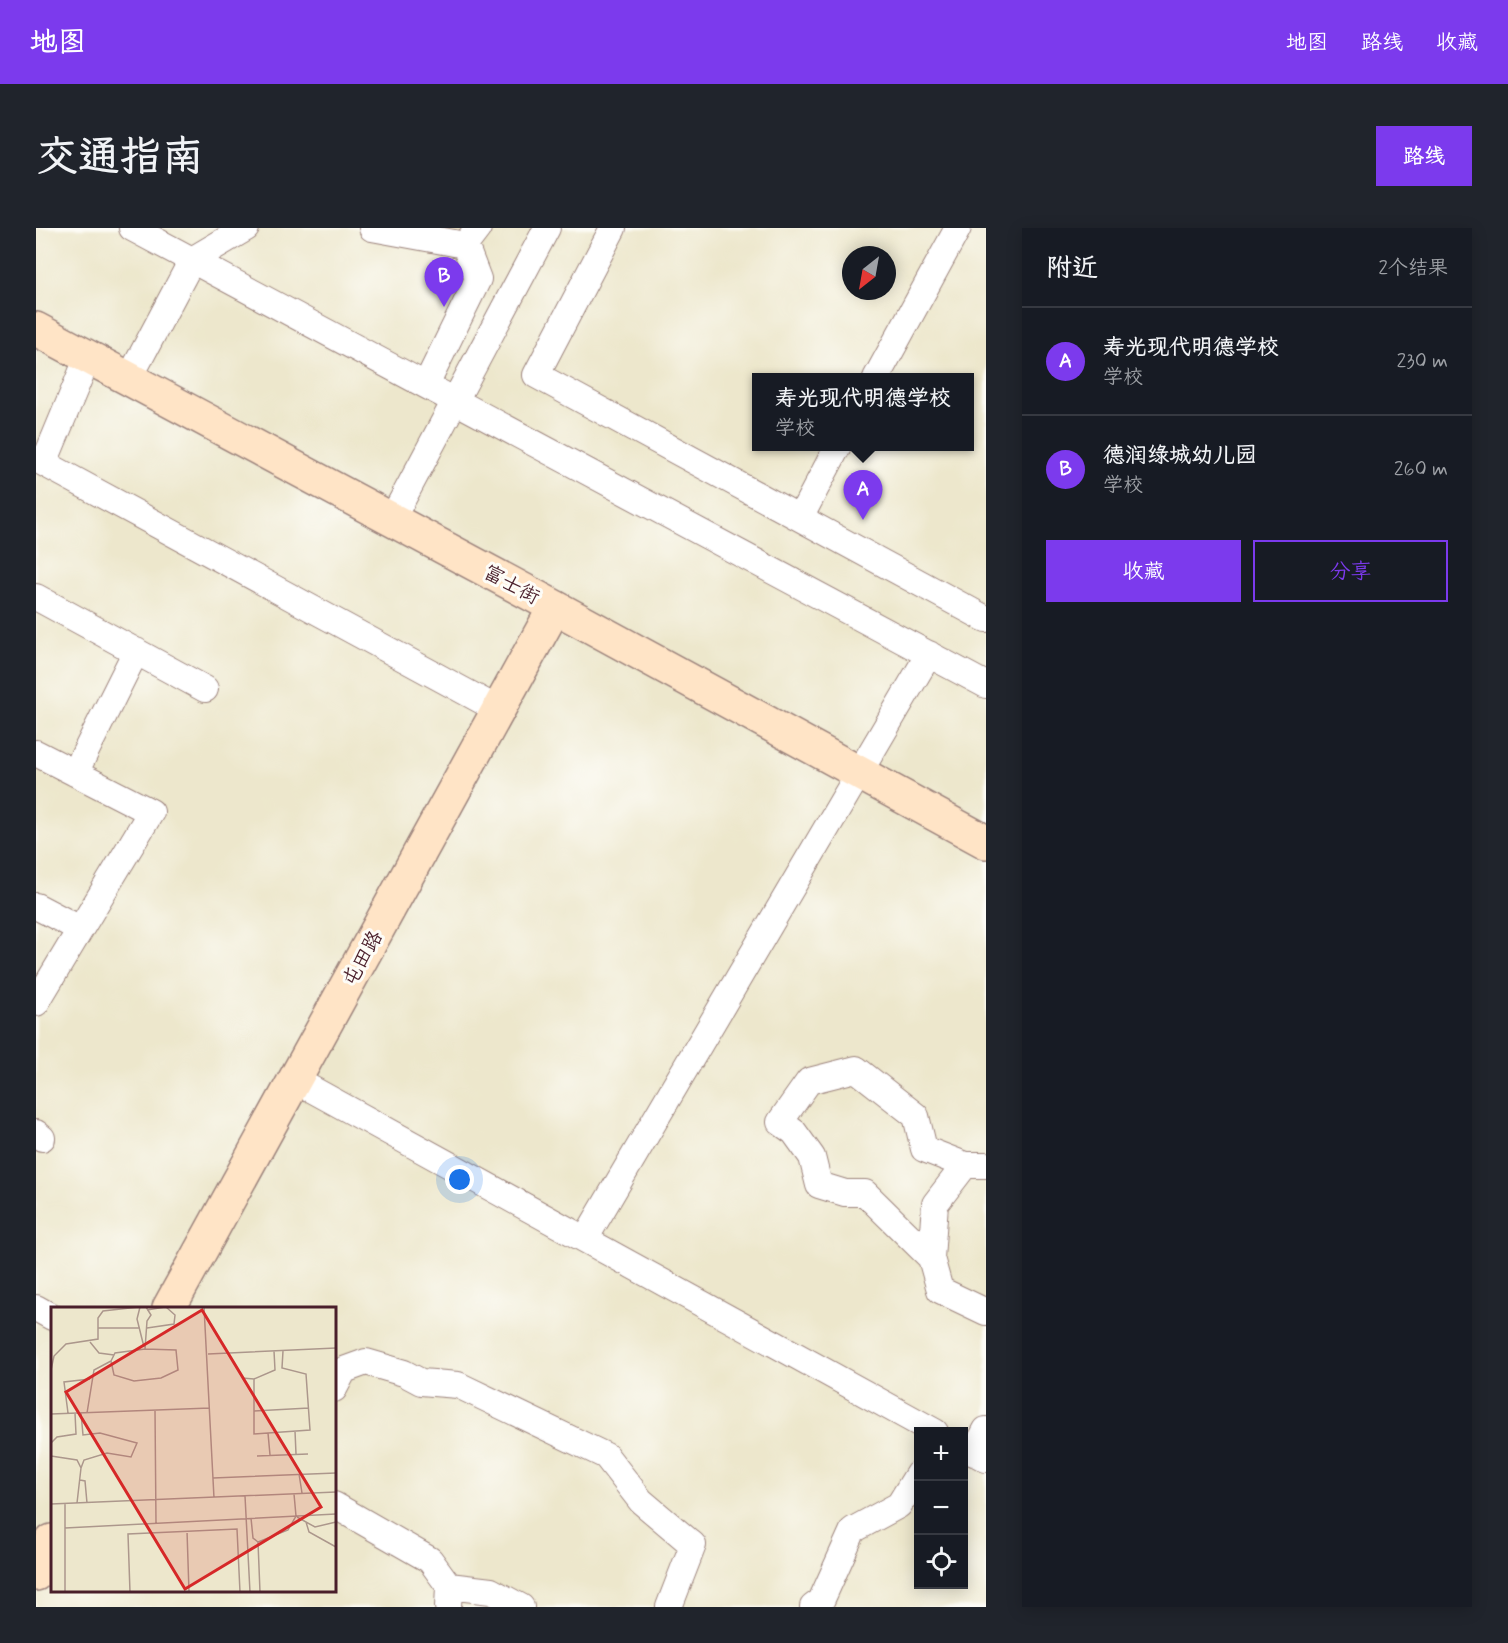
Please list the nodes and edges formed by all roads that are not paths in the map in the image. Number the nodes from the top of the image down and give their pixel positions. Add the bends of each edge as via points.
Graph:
1 (132, 228) edge
2 (174, 228) edge
3 (246, 228) edge
4 (372, 228) edge
5 (547, 228) edge
6 (613, 228) edge
7 (958, 228) edge
8 (471, 236) edge
9 (192, 260) junction
10 (36, 329) edge
11 (88, 357) junction
12 (879, 373) edge
13 (129, 379) junction
14 (426, 385) junction
15 (455, 400) junction
16 (836, 451) edge
17 (40, 461) edge
18 (800, 518) junction
19 (392, 519) junction
20 (36, 597) edge
21 (555, 607) junction
22 (986, 618) edge
23 (136, 651) junction
24 (929, 654) junction
25 (986, 685) edge
26 (205, 689) dead end
27 (499, 710) junction
28 (36, 753) edge
29 (859, 773) junction
30 (75, 774) junction
31 (986, 842) edge
32 (36, 906) edge
33 (80, 929) junction
34 (36, 1003) edge
35 (295, 1080) junction
36 (975, 1165) edge
37 (585, 1239) junction
38 (931, 1258) junction
39 (170, 1307) edge
40 (36, 1308) edge
41 (986, 1312) edge
42 (51, 1316) edge
43 (336, 1385) edge
44 (929, 1427) edge
45 (986, 1430) edge
46 (975, 1453) edge
47 (914, 1481) edge
48 (336, 1506) edge
49 (51, 1543) edge
50 (36, 1574) edge
51 (449, 1597) edge
52 (823, 1605) edge
53 (433, 1607) edge
54 (521, 1607) edge
55 (669, 1607) edge

1 - 9 street
2 - 9 street
3 - 9 street
4 - 8 street
5 - 15 street
6 - 18 street via 536,375
7 - 12 street
8 - 14 street via 478,279
9 - 13 street
9 - 14 street
10 - 11 street, 富士街
11 - 13 street, 富士街
11 - 17 street
13 - 19 street, 富士街
14 - 15 street
15 - 19 street
15 - 24 street
16 - 18 street
17 - 27 street
18 - 22 street
19 - 21 street, 富士街
20 - 23 street
21 - 27 street, 屯田路
21 - 29 street, 富士街
23 - 26 street
23 - 30 street
24 - 25 street
24 - 29 street
27 - 35 street, 屯田路
28 - 30 street
29 - 31 street, 富士街
29 - 37 street
30 - 33 street via 151,812
32 - 33 street
33 - 34 street
35 - 37 street
35 - 39 street, 屯田路
36 - 38 street via 935,1204
36 - 38 street via 924,1149 915,1116 856,1070 810,1081 780,1122 794,1132 812,1157 819,1185 845,1193 865,1193
37 - 44 street
38 - 41 street via 940,1290
40 - 42 street
43 - 55 street via 344,1370 366,1362 421,1382 458,1385 606,1456 641,1501 693,1545
45 - 46 street
47 - 52 street via 899,1505 853,1530
48 - 51 street via 430,1560
49 - 50 street
51 - 53 street
51 - 54 street via 491,1591

